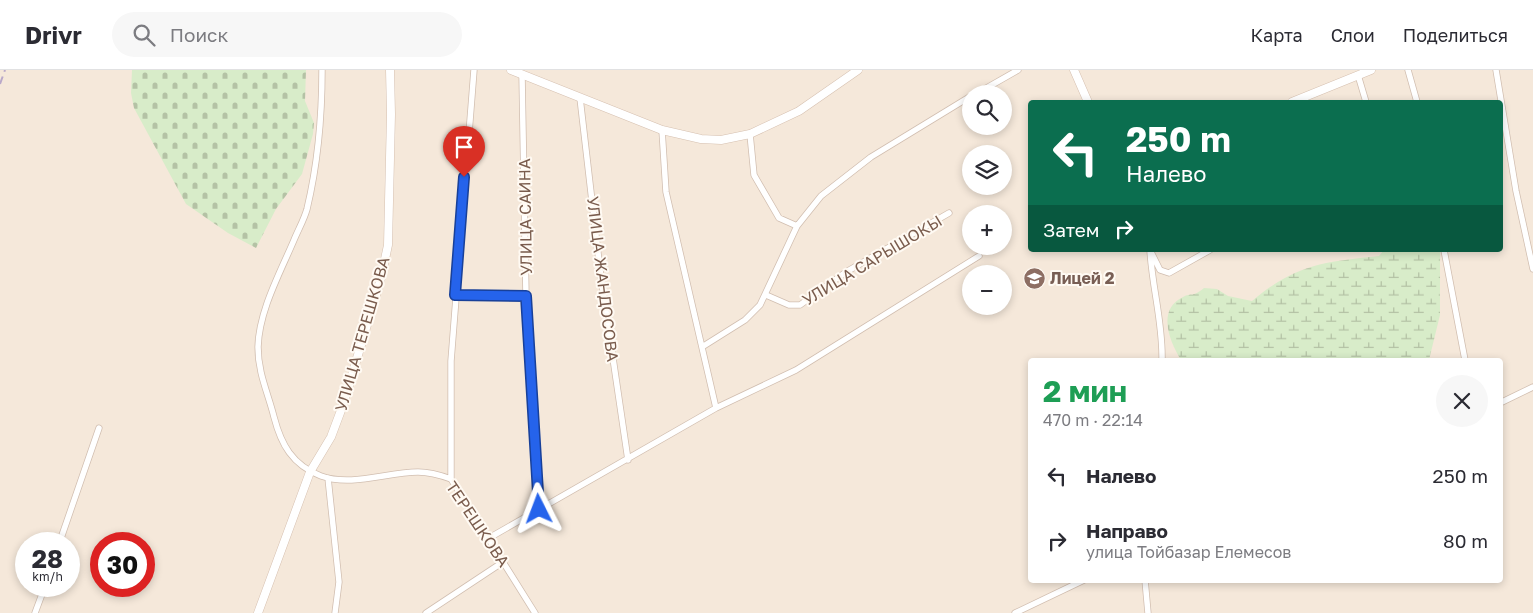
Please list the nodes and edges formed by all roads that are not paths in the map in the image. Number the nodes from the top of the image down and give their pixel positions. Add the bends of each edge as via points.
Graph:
1 (322, 70) edge
2 (390, 70) edge
3 (474, 70) edge
4 (511, 70) edge
5 (858, 70) edge
6 (1018, 70) edge
7 (1074, 70) edge
8 (1371, 70) edge
9 (1408, 70) edge
10 (1496, 70) edge
11 (522, 74) junction
12 (1358, 75) junction
13 (992, 85) edge
14 (580, 98) junction
15 (1087, 100) edge
16 (1297, 100) edge
17 (1365, 100) edge
18 (1416, 100) edge
19 (1501, 100) edge
20 (962, 101) edge
21 (1503, 112) edge
22 (662, 130) junction
23 (750, 134) junction
24 (949, 213) dead end
25 (798, 226) junction
26 (1150, 252) edge
27 (1151, 252) edge
28 (1206, 252) edge
29 (1444, 252) edge
30 (979, 256) dead end
31 (1533, 270) edge
32 (455, 295) junction
33 (766, 295) junction
34 (526, 296) junction
35 (702, 347) junction
36 (1162, 358) edge
37 (1465, 358) edge
38 (1533, 387) edge
39 (1503, 402) edge
40 (716, 408) junction
41 (99, 428) dead end
42 (628, 460) junction
43 (311, 471) junction
44 (328, 478) junction
45 (452, 479) junction
46 (539, 509) junction
47 (63, 532) edge
48 (489, 538) junction
49 (503, 562) junction
50 (1078, 583) edge
51 (1145, 583) edge
52 (41, 597) edge
53 (35, 613) edge
54 (258, 613) edge
55 (335, 613) edge
56 (426, 613) edge
57 (535, 613) edge
58 (1015, 613) edge
59 (1148, 613) edge

1 - 43 street via 322,106 306,212 277,280 260,329 258,348 262,383 279,438 286,450
2 - 43 street, УЛИЦА ТЕРЕШКОВА via 392,114 388,245 343,405 331,437
3 - 32 street
4 - 11 street
5 - 23 street via 800,111
6 - 13 street
7 - 15 street
8 - 12 street
9 - 18 street
10 - 19 street
11 - 14 street
11 - 34 street, УЛИЦА САИНА
12 - 16 street
12 - 17 street
14 - 22 street
14 - 42 street, УЛИЦА ЖАНДОСОВА via 600,270
20 - 25 street via 845,176 821,196
21 - 31 street
22 - 23 street via 721,140
22 - 35 street via 666,192
23 - 25 street via 754,175 779,218
24 - 33 street, УЛИЦА САРЫШОКЫ via 846,272 800,305 789,305
25 - 33 street
26 - 36 street
27 - 28 street via 1160,270 1169,273
29 - 37 street
30 - 40 street via 796,370
32 - 34 street
32 - 45 street via 450,361
33 - 35 street via 752,314
34 - 46 street, УЛИЦА САИНА
35 - 40 street
38 - 39 street
40 - 42 street
41 - 47 street
42 - 46 street
43 - 44 street, ТЕРЕШКОВА
43 - 54 street, УЛИЦА ТЕРЕШКОВА
44 - 45 street, ТЕРЕШКОВА via 345,480 418,472
44 - 55 street via 339,582
45 - 48 street, ТЕРЕШКОВА
46 - 48 street
48 - 49 street, ТЕРЕШКОВА
49 - 56 street
49 - 57 street, ТЕРЕШКОВА
50 - 58 street
51 - 59 street
52 - 53 street

